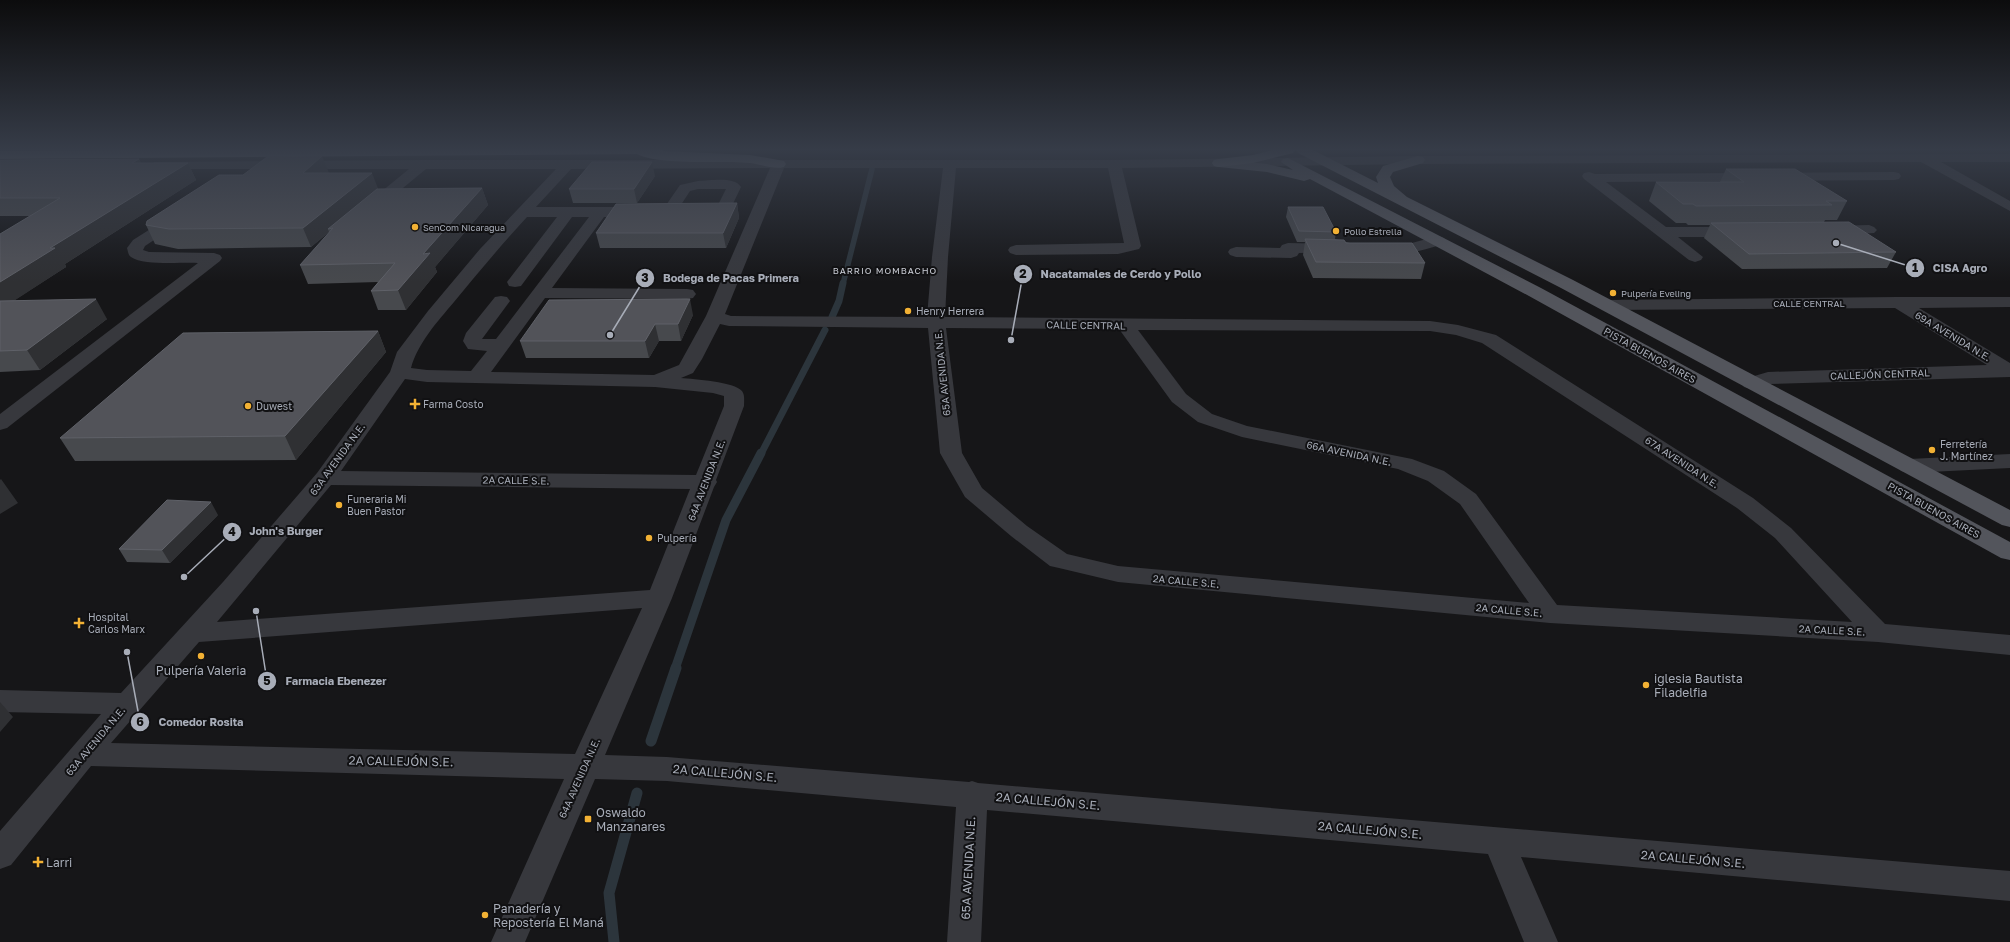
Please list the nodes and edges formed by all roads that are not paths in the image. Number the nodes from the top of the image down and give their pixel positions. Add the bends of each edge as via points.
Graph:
1 (386, 194) edge
2 (541, 194) edge
3 (766, 194) edge
4 (947, 194) edge
5 (1121, 194) edge
6 (1349, 194) edge
7 (1390, 194) edge
8 (1396, 194) edge
9 (1613, 194) edge
10 (1987, 194) edge
11 (1408, 203) junction
12 (2010, 207) edge
13 (190, 209) edge
14 (759, 210) junction
15 (524, 212) junction
16 (568, 212) junction
17 (600, 212) junction
18 (359, 216) edge
19 (1452, 225) junction
20 (1869, 230) dead end
21 (1822, 231) edge
22 (1663, 232) junction
23 (1750, 232) edge
24 (1430, 237) junction
25 (1016, 250) dead end
26 (1236, 252) dead end
27 (1695, 257) dead end
28 (515, 282) dead end
29 (540, 293) junction
30 (687, 294) dead end
31 (501, 301) dead end
32 (1897, 302) junction
33 (2010, 302) edge
34 (1607, 305) junction
35 (715, 316) junction
36 (936, 322) junction
37 (1125, 325) junction
38 (1458, 330) joint
39 (502, 345) junction
40 (2010, 371) edge
41 (400, 372) junction
42 (477, 377) junction
43 (655, 381) junction
44 (1751, 383) junction
45 (0, 424) edge
46 (2010, 461) edge
47 (1909, 466) junction
48 (325, 478) junction
49 (706, 482) junction
50 (2010, 520) edge
51 (1019, 531) joint
52 (2010, 552) edge
53 (659, 598) junction
54 (1550, 614) junction
55 (191, 633) junction
56 (1878, 633) junction
57 (2010, 645) edge
58 (0, 701) edge
59 (127, 704) junction
60 (83, 754) junction
61 (584, 765) junction
62 (972, 794) junction
63 (1498, 842) junction
64 (0, 855) edge
65 (2010, 886) edge
66 (508, 942) edge
67 (964, 942) edge
68 (1541, 942) edge

1 - 18 street
2 - 15 street, 63A AVENIDA N.E.
3 - 14 street
4 - 36 street, 65A AVENIDA N.E.
5 - 25 street via 1133,246 1118,249
6 - 24 main road, PISTA BUENOS AIRES
7 - 11 main road
8 - 11 main road
9 - 22 street
10 - 12 street
11 - 19 main road
13 - 45 street via 139,243 135,248 136,252 147,257 214,258
14 - 17 street via 715,211 731,194 681,194 678,211
14 - 35 street
15 - 16 street
15 - 41 street, 63A AVENIDA N.E. via 486,252 406,352
16 - 17 street
16 - 28 street
17 - 29 street
19 - 24 main road
19 - 34 main road
20 - 21 street
22 - 23 street
22 - 27 street
24 - 26 street via 1409,249 1288,248 1291,253
24 - 52 main road, PISTA BUENOS AIRES
29 - 30 street
29 - 39 street
31 - 39 street via 472,341 475,345
32 - 33 street, CALLE CENTRAL
32 - 34 street, CALLE CENTRAL
32 - 40 street, 69A AVENIDA N.E.
34 - 44 main road
35 - 36 street, CALLE CENTRAL via 729,321
35 - 43 street via 686,369
36 - 37 street, CALLE CENTRAL
36 - 51 street, 65A AVENIDA N.E. via 951,453 973,492
37 - 38 street, CALLE CENTRAL via 1430,326
37 - 54 street, 66A AVENIDA N.E. via 1179,398 1206,418 1242,431 1404,464 1436,476 1468,499
38 - 56 street, 67A AVENIDA N.E. via 1489,340 1745,503 1783,533
39 - 42 street
40 - 44 street, CALLEJÓN CENTRAL via 1768,378
41 - 42 street via 427,376
41 - 48 street, 63A AVENIDA N.E.
42 - 43 street
43 - 49 street, 64A AVENIDA N.E. via 715,387 734,394 734,406
44 - 47 main road
46 - 47 street
47 - 50 main road
48 - 49 street, 2A CALLE S.E.
48 - 55 street, 63A AVENIDA N.E.
49 - 53 street, 64A AVENIDA N.E.
51 - 54 street, 2A CALLE S.E. via 1059,560 1118,574
53 - 55 street
53 - 61 street, 64A AVENIDA N.E.
54 - 56 street, 2A CALLE S.E.
55 - 59 street, 63A AVENIDA N.E.
56 - 57 street, 2A CALLE S.E.
58 - 59 street
59 - 60 street, 63A AVENIDA N.E.
60 - 61 street, 2A CALLEJÓN S.E.
60 - 64 street, 63A AVENIDA N.E.
61 - 62 street, 2A CALLEJÓN S.E. via 664,768
61 - 66 street, 64A AVENIDA N.E.
62 - 63 street, 2A CALLEJÓN S.E.
62 - 67 street, 65A AVENIDA N.E.
63 - 65 street, 2A CALLEJÓN S.E.
63 - 68 street

